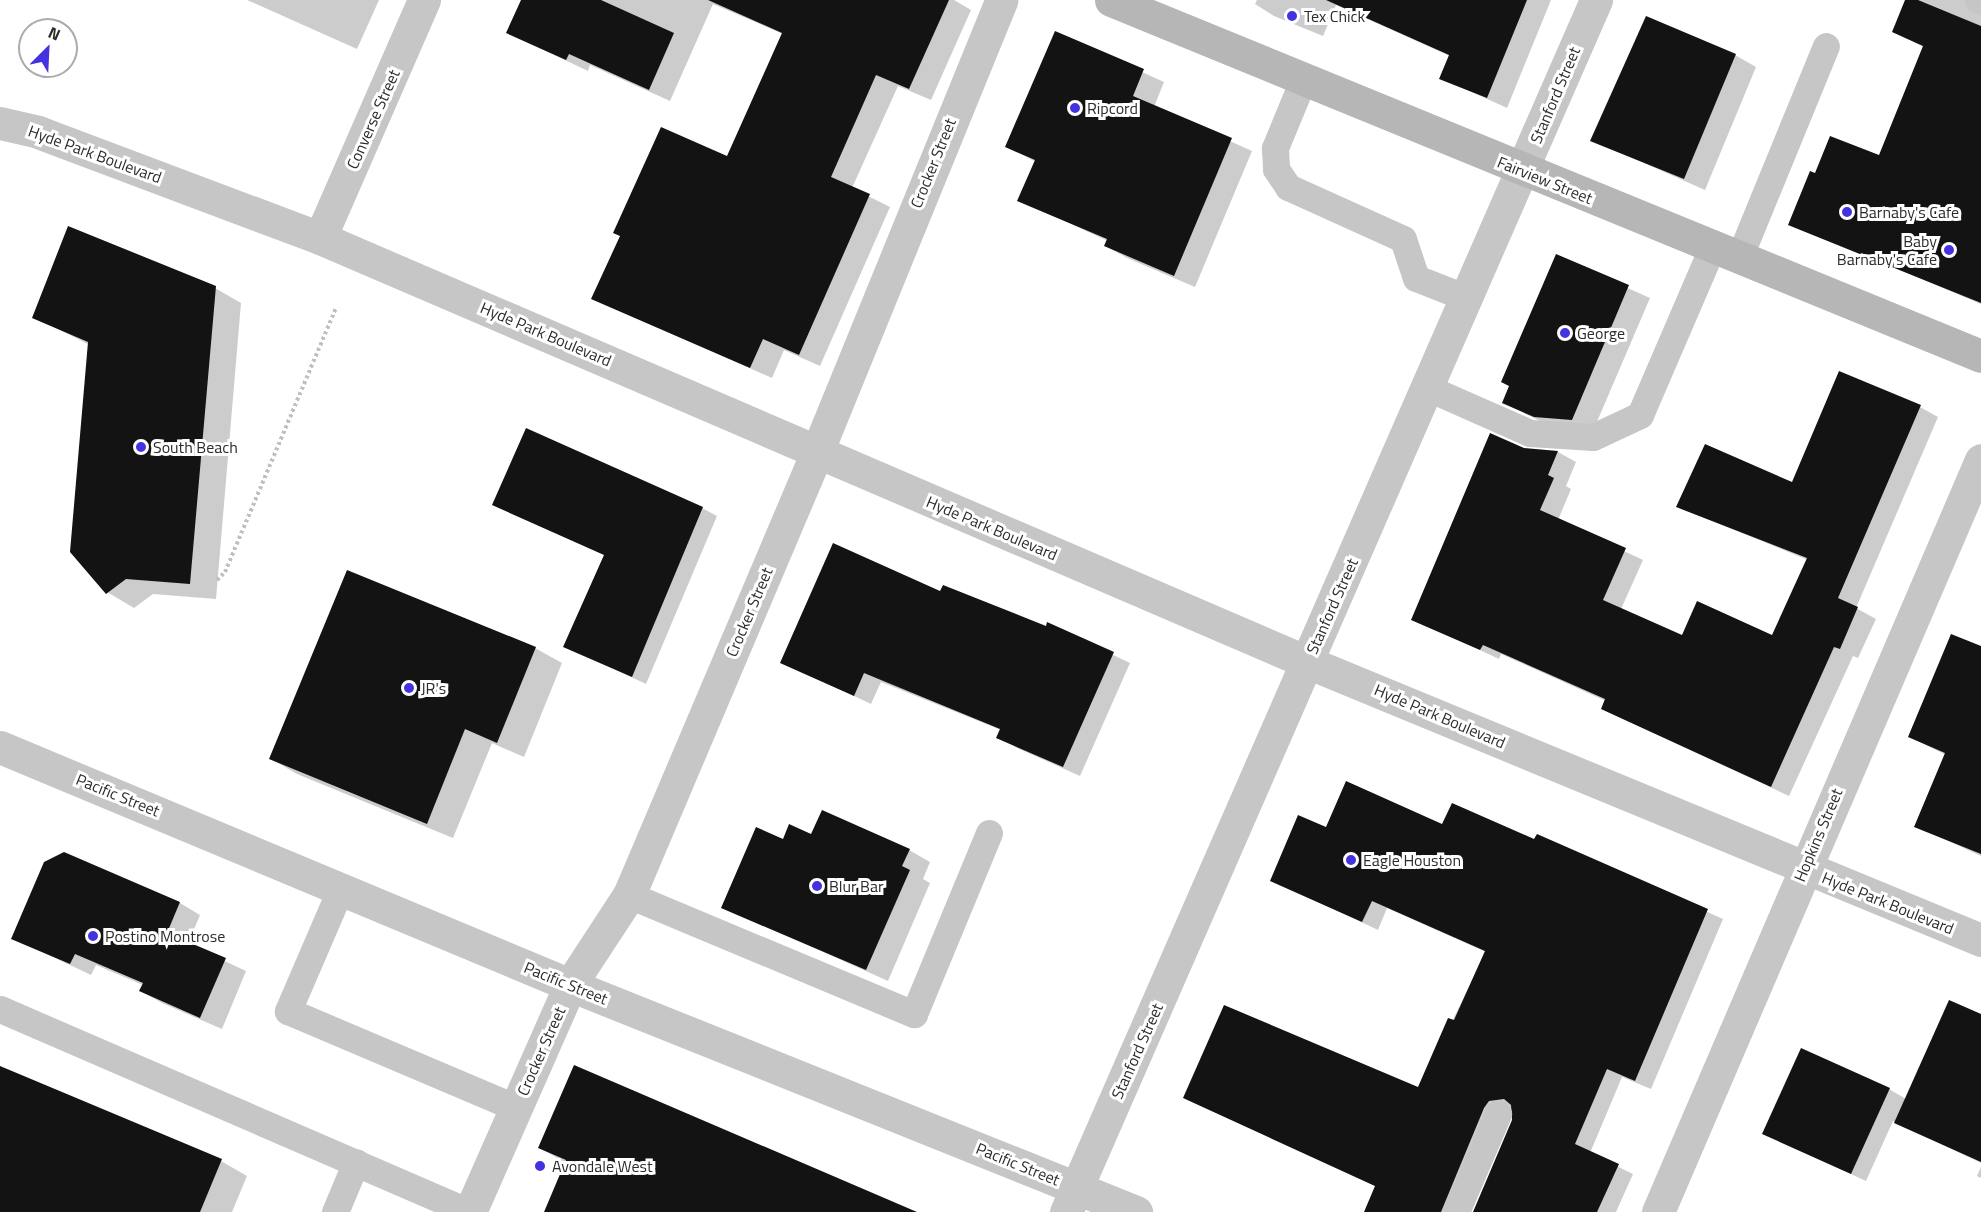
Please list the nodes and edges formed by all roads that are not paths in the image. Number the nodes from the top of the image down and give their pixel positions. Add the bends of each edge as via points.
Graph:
1 (424, 0) edge
2 (1001, 0) edge
3 (1111, 0) edge
4 (1596, 0) edge
5 (1826, 46) dead end
6 (1303, 80) junction
7 (0, 123) edge
8 (1522, 171) junction
9 (320, 238) junction
10 (1725, 253) junction
11 (1467, 298) junction
12 (1981, 356) edge
13 (1428, 388) junction
14 (817, 452) junction
15 (1981, 460) edge
16 (1307, 662) junction
17 (0, 747) edge
18 (989, 833) dead end
19 (1803, 869) junction
20 (340, 890) junction
21 (628, 895) junction
22 (1981, 940) edge
23 (570, 985) junction
24 (0, 1009) edge
25 (516, 1108) junction
26 (1498, 1114) dead end
27 (356, 1162) junction
28 (1072, 1200) edge
29 (335, 1212) edge
30 (470, 1212) edge
31 (1136, 1212) edge
32 (1456, 1212) edge
33 (1658, 1212) edge

1 - 9 street, Converse Street
2 - 14 street, Crocker Street
3 - 6 street, Fairview Street
4 - 8 street, Stanford Street
5 - 10 lane
6 - 8 street, Fairview Street
6 - 11 lane via 1275,147 1276,169 1288,187 1403,239 1416,278
7 - 9 street, Hyde Park Boulevard via 38,132
8 - 10 street, Fairview Street
8 - 11 street, Stanford Street
9 - 14 street, Hyde Park Boulevard
10 - 12 street, Fairview Street
10 - 13 lane via 1640,415 1593,437 1530,433
11 - 13 street, Stanford Street
13 - 16 street, Stanford Street
14 - 16 street, Hyde Park Boulevard
14 - 21 street, Crocker Street
15 - 19 street, Hopkins Street
16 - 19 street, Hyde Park Boulevard
16 - 28 street, Stanford Street
17 - 20 street, Pacific Street
18 - 21 lane via 914,1014
19 - 22 street, Hyde Park Boulevard
19 - 33 street, Hopkins Street
20 - 23 street, Pacific Street
20 - 25 lane via 288,1011
21 - 23 street, Crocker Street
23 - 25 street, Crocker Street
23 - 28 street, Pacific Street
24 - 27 lane
25 - 30 street, Crocker Street
26 - 32 lane
27 - 29 lane
27 - 30 lane
28 - 31 street, Pacific Street

